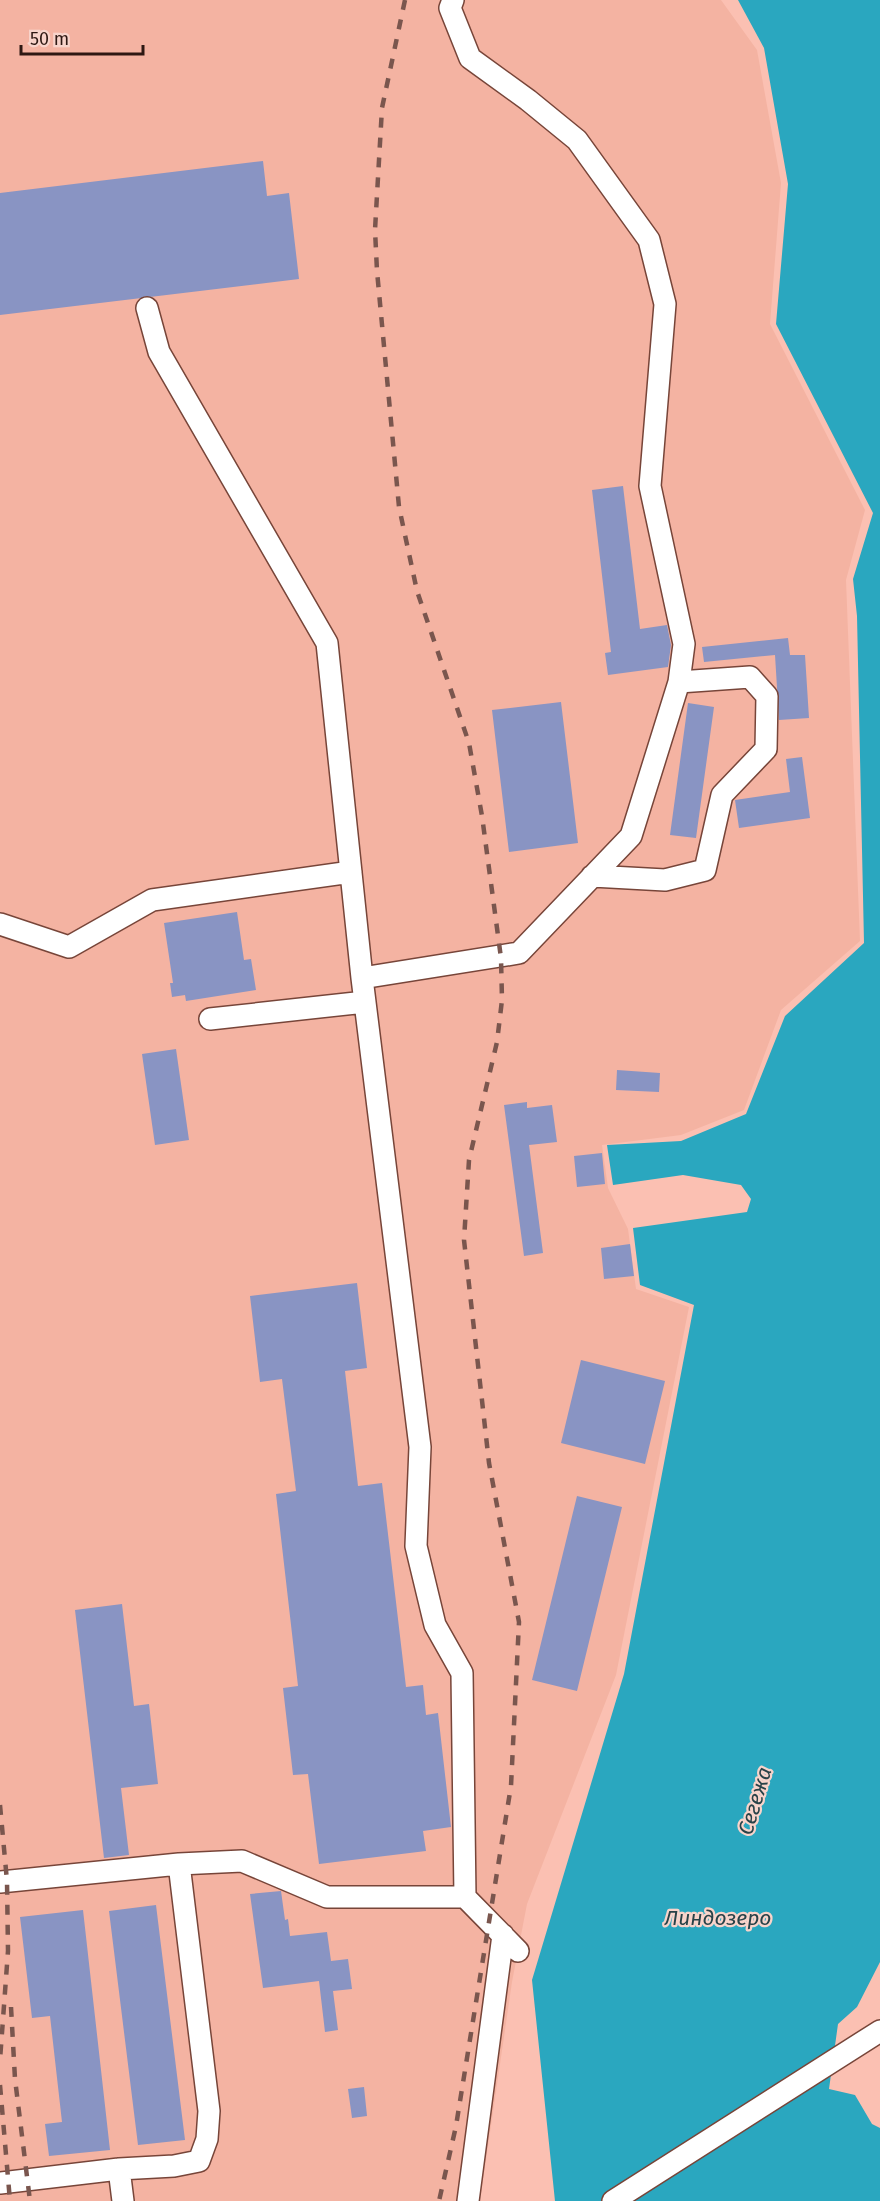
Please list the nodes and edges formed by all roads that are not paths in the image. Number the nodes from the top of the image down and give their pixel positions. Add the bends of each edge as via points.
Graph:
1 (453, 0) edge
2 (147, 308) dead end
3 (679, 682) junction
4 (351, 872) junction
5 (592, 876) junction
6 (0, 924) edge
7 (362, 978) junction
8 (365, 1002) junction
9 (210, 1019) dead end
10 (179, 1864) junction
11 (0, 1882) edge
12 (465, 1898) junction
13 (503, 1935) junction
14 (518, 1951) dead end
15 (873, 2036) edge
16 (119, 2169) junction
17 (0, 2183) edge
18 (123, 2201) edge
19 (468, 2201) edge
20 (613, 2201) edge

1 - 3 street via 450,8 470,58 578,140 649,240 665,304 650,486 684,644
2 - 4 street via 159,351 327,643
3 - 5 street via 631,836
3 - 5 street via 750,677 767,696 766,749 722,795 705,870 665,880
4 - 6 street via 152,900 69,946
4 - 7 street
5 - 7 street via 519,953
7 - 8 street
8 - 9 street
8 - 12 street via 420,1447 416,1546 435,1625 462,1672
10 - 11 street
10 - 12 street via 242,1861 327,1897
10 - 16 street via 209,2111 207,2139 199,2161
12 - 13 street
13 - 14 street
13 - 19 street
15 - 20 street
16 - 17 street
16 - 18 street

